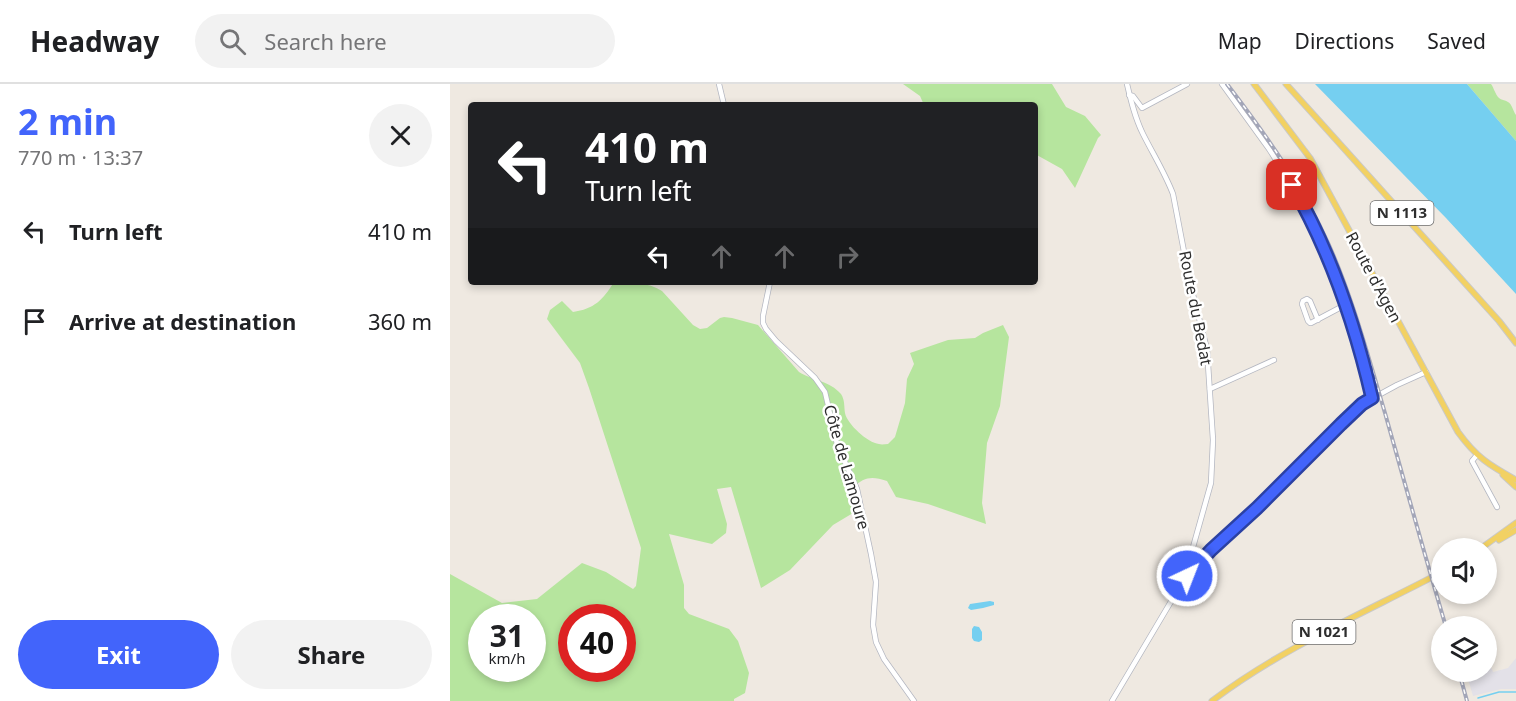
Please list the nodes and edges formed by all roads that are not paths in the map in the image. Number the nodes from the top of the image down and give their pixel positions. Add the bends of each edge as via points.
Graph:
1 (719, 84) edge
2 (1127, 84) edge
3 (1187, 84) edge
4 (1222, 84) edge
5 (1254, 84) edge
6 (1286, 84) edge
7 (1130, 95) junction
8 (723, 102) edge
9 (769, 285) edge
10 (1345, 305) junction
11 (1318, 320) junction
12 (1516, 343) edge
13 (1274, 360) dead end
14 (1426, 372) junction
15 (1210, 389) junction
16 (1372, 398) junction
17 (1477, 455) junction
18 (1495, 468) junction
19 (1516, 480) edge
20 (1516, 487) edge
21 (1497, 507) dead end
22 (1516, 523) edge
23 (1516, 530) edge
24 (1496, 538) edge
25 (1497, 540) edge
26 (1187, 576) junction
27 (1431, 578) edge
28 (914, 701) edge
29 (1112, 701) edge
30 (1212, 701) edge

1 - 8 street
2 - 7 street, Route du Bedat
3 - 7 street via 1142,108
4 - 10 street via 1269,149 1308,213
5 - 14 main road, Route d'Agen via 1310,158
6 - 12 main road, N 1113
7 - 15 street, Route du Bedat via 1135,117 1173,194 1204,336
9 - 28 street, Côte de Lamoure via 763,323 825,392 837,444 857,489 867,534 876,582 876,642
10 - 11 street
10 - 16 street
11 - 11 street via 1309,322 1303,301 1310,301
13 - 15 street
14 - 16 street
14 - 17 main road, Route d'Agen via 1458,432
15 - 26 street, Route du Bedat via 1211,483
16 - 26 street
17 - 18 main road, Route d'Agen
17 - 21 street via 1472,461
18 - 19 main road, Route d'Agen
18 - 20 main road, Route d'Agen
22 - 24 main road
23 - 25 main road
26 - 29 street
27 - 30 main road, N 1021 via 1310,638

